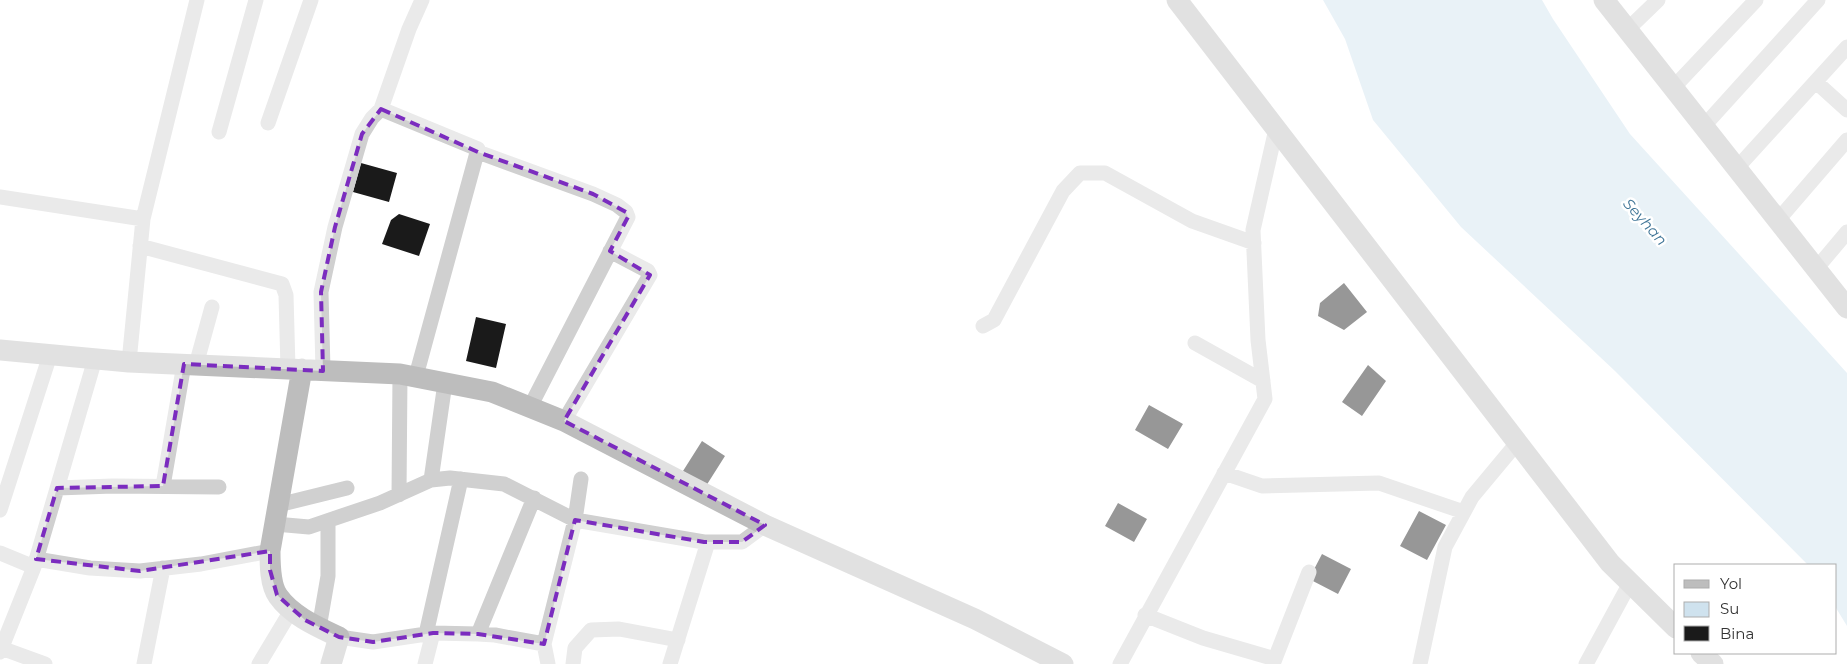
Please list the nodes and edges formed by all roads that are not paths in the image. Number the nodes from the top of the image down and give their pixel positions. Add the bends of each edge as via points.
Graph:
1 (197, 0) edge
2 (256, 0) edge
3 (311, 0) edge
4 (422, 0) edge
5 (1177, 0) edge
6 (1604, 0) edge
7 (1658, 0) edge
8 (1756, 0) edge
9 (1818, 0) edge
10 (1628, 30) junction
11 (1847, 47) edge
12 (1816, 82) junction
13 (1674, 88) junction
14 (381, 109) junction
15 (1847, 110) edge
16 (268, 123) dead end
17 (1704, 126) junction
18 (1276, 129) junction
19 (219, 132) dead end
20 (1847, 140) edge
21 (478, 152) junction
22 (1736, 169) junction
23 (0, 197) edge
24 (142, 219) junction
25 (1778, 220) junction
26 (1847, 232) edge
27 (1254, 243) junction
28 (140, 246) junction
29 (610, 251) junction
30 (1816, 269) junction
31 (212, 307) dead end
32 (1847, 308) edge
33 (983, 326) dead end
34 (1195, 343) dead end
35 (0, 350) edge
36 (50, 355) junction
37 (95, 359) junction
38 (130, 362) junction
39 (190, 365) junction
40 (304, 369) junction
41 (408, 375) junction
42 (1263, 381) junction
43 (445, 383) junction
44 (530, 407) junction
45 (564, 421) junction
46 (1517, 442) junction
47 (1224, 473) junction
48 (461, 479) junction
49 (581, 479) dead end
50 (431, 480) junction
51 (163, 486) junction
52 (219, 487) dead end
53 (57, 488) junction
54 (347, 488) dead end
55 (399, 494) junction
56 (534, 498) junction
57 (0, 510) edge
58 (1464, 512) junction
59 (277, 514) junction
60 (575, 520) junction
61 (328, 521) junction
62 (765, 525) junction
63 (708, 542) junction
64 (270, 551) junction
65 (0, 553) edge
66 (35, 563) junction
67 (163, 568) junction
68 (1309, 572) dead end
69 (1630, 583) junction
70 (292, 609) junction
71 (1146, 615) junction
72 (1674, 626) edge
73 (319, 628) junction
74 (429, 634) junction
75 (478, 634) junction
76 (339, 637) junction
77 (678, 640) junction
78 (544, 644) junction
79 (1, 650) edge
80 (1702, 654) edge
81 (1274, 662) edge
82 (45, 664) edge
83 (144, 664) edge
84 (259, 664) edge
85 (331, 664) edge
86 (425, 664) edge
87 (548, 664) edge
88 (573, 664) edge
89 (670, 664) edge
90 (1063, 664) edge
91 (1120, 664) edge
92 (1420, 664) edge
93 (1586, 664) edge
94 (1713, 664) edge

1 - 24 street
2 - 19 street
3 - 16 street
4 - 14 street
5 - 18 main road
6 - 10 main road
7 - 10 street
8 - 13 street
9 - 17 street
10 - 13 main road
11 - 12 street
12 - 15 street
12 - 22 street
13 - 17 main road
14 - 21 street via 478,149
14 - 40 street via 362,134 335,227
17 - 22 main road
18 - 27 street via 1253,230
18 - 46 main road
20 - 25 street
21 - 29 street via 593,194 626,212 628,217
21 - 41 street
22 - 25 main road
23 - 24 street
24 - 28 street
25 - 30 main road
26 - 30 street
27 - 33 street via 1192,221 1106,173 1080,173 1063,191 994,320
27 - 42 street
28 - 38 street
28 - 40 street via 282,284
29 - 44 street
29 - 45 street via 650,275
30 - 32 main road
31 - 39 street
34 - 42 street
35 - 36 main road
36 - 37 main road
36 - 57 street
37 - 38 main road
37 - 53 street
38 - 39 main road
39 - 40 main road
39 - 51 street
40 - 41 main road
40 - 59 main road
41 - 43 main road
41 - 55 street
42 - 47 street via 1265,398
43 - 44 main road via 492,392
43 - 50 street
44 - 45 main road
45 - 62 main road
46 - 58 street via 1472,497
46 - 69 main road via 1610,563
47 - 58 street via 1262,486 1379,483
47 - 71 street
48 - 50 street
48 - 56 street via 504,484
48 - 74 street
49 - 60 street
50 - 55 street
51 - 52 street
51 - 53 street
53 - 66 street
54 - 59 street
55 - 61 street
56 - 60 street
56 - 75 street
58 - 92 street via 1445,547
59 - 61 street via 308,527
59 - 64 main road
60 - 63 street
60 - 78 street
61 - 73 street via 328,576
62 - 63 street via 742,542
62 - 90 main road via 975,619
63 - 77 street
64 - 67 street
64 - 70 main road via 270,570 277,595
65 - 66 street
66 - 67 street via 140,571
66 - 79 street
67 - 83 street
68 - 81 street
69 - 72 main road
69 - 93 street
70 - 73 main road
70 - 84 street
71 - 81 street
71 - 91 street
73 - 76 main road
74 - 75 street
74 - 76 street via 373,642
74 - 86 street
75 - 78 street
76 - 85 main road
77 - 88 street via 620,628 591,630 575,648
77 - 89 street
78 - 87 street
79 - 82 street
80 - 94 main road

